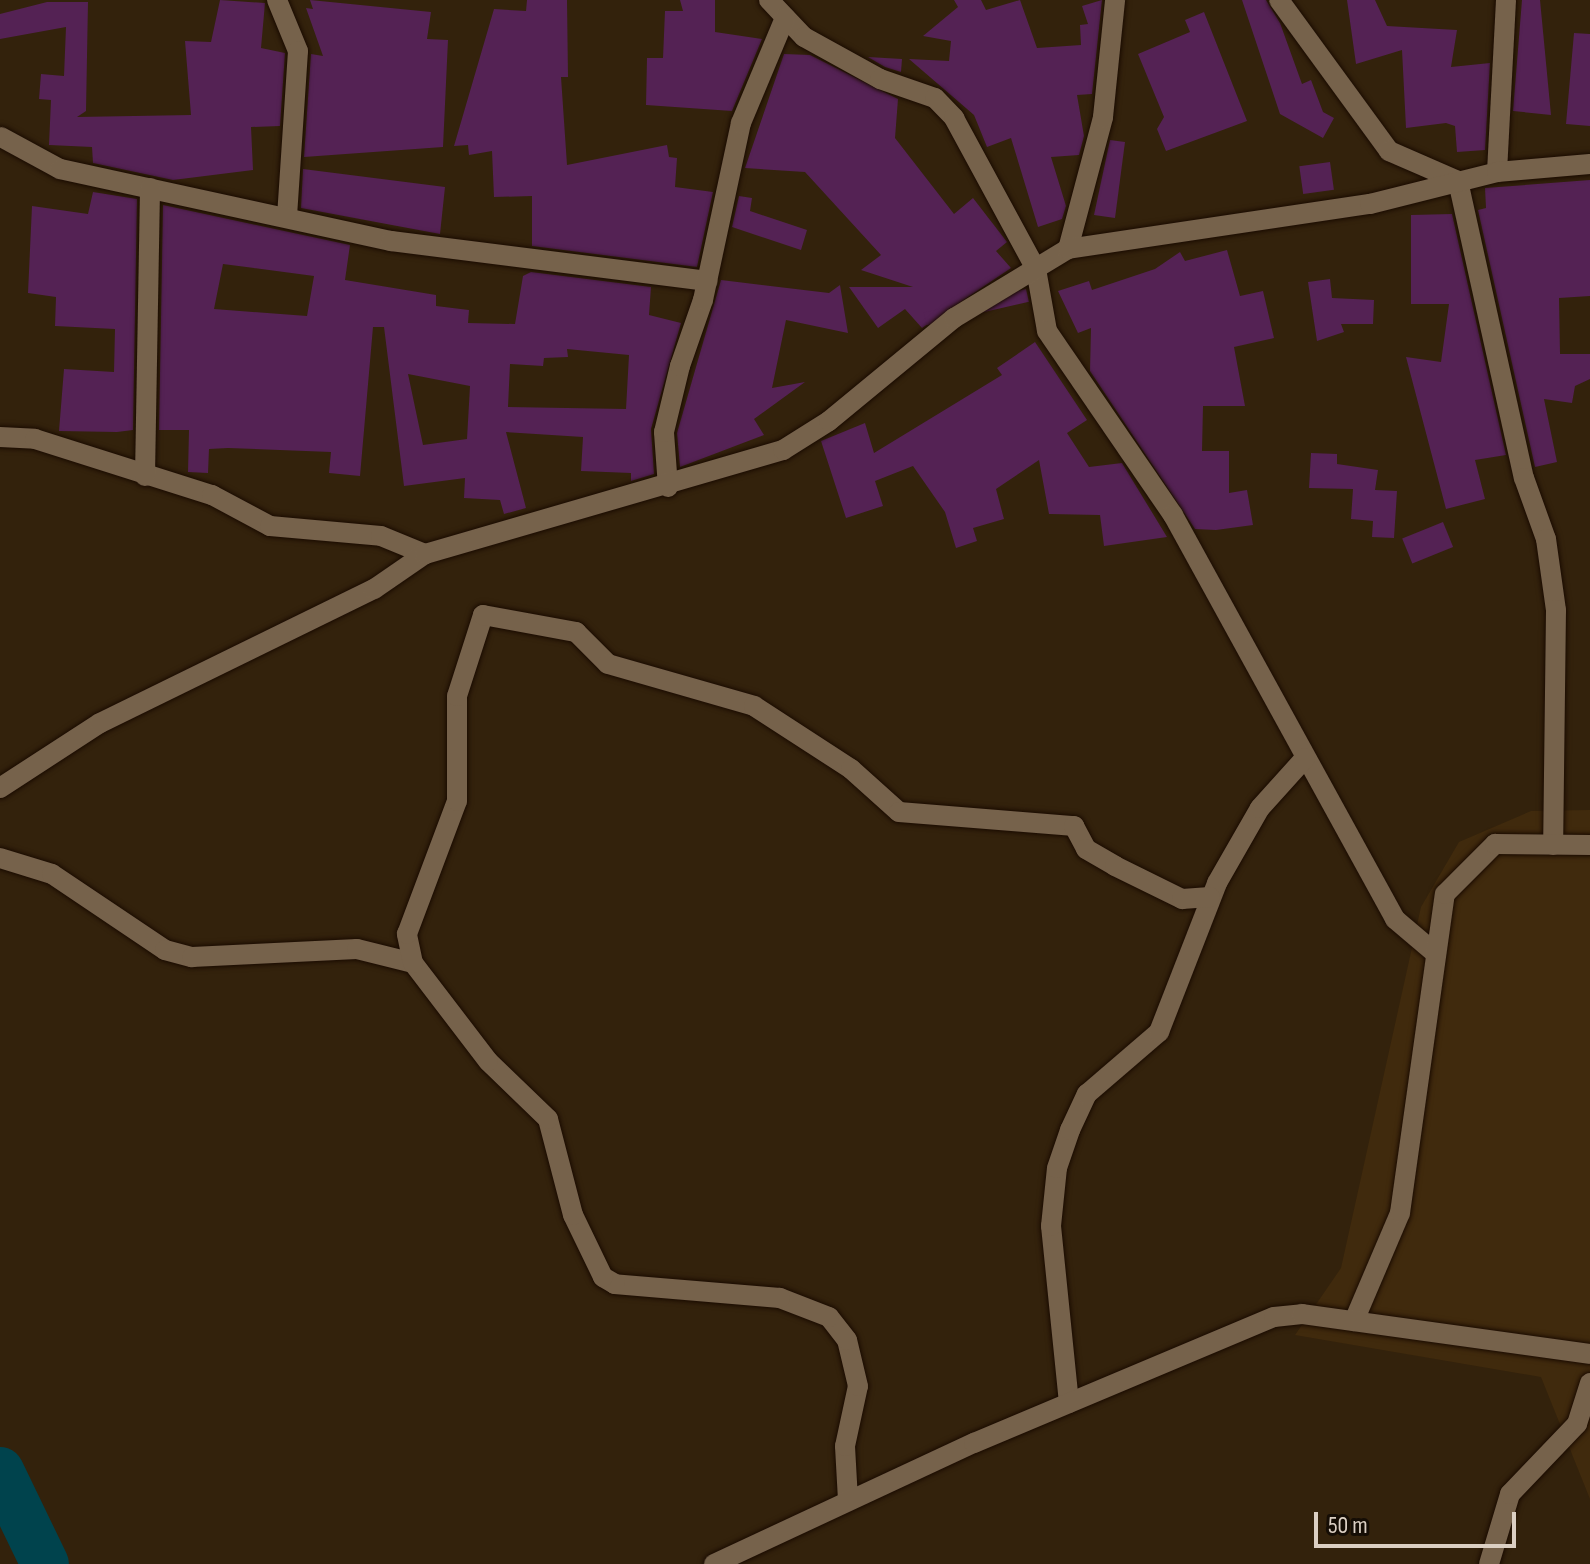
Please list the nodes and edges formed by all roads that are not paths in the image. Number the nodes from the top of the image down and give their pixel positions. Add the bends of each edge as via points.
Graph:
1 (277, 0) edge
2 (769, 0) edge
3 (1115, 0) edge
4 (1279, 0) edge
5 (1506, 0) edge
6 (785, 18) junction
7 (1, 137) edge
8 (1590, 164) edge
9 (1497, 172) junction
10 (1458, 181) junction
11 (150, 188) junction
12 (287, 217) junction
13 (1068, 249) junction
14 (1036, 269) junction
15 (707, 281) junction
16 (0, 437) edge
17 (145, 476) junction
18 (668, 487) junction
19 (425, 554) junction
20 (1305, 758) junction
21 (0, 788) edge
22 (1553, 845) junction
23 (1590, 845) edge
24 (0, 858) edge
25 (1210, 897) junction
26 (1435, 953) junction
27 (413, 963) junction
28 (1354, 1321) junction
29 (1590, 1354) edge
30 (1590, 1383) edge
31 (1069, 1403) junction
32 (848, 1500) junction
33 (714, 1564) edge
34 (1489, 1564) edge

1 - 12 street via 298,51
2 - 6 street
3 - 13 street via 1103,117
4 - 10 street via 1389,151
5 - 9 street
6 - 14 street via 804,37 880,79 935,98 973,148
6 - 15 street via 741,123
7 - 11 street via 60,169
8 - 9 street
9 - 10 street
10 - 13 street via 1370,204
10 - 22 street via 1524,478 1546,539 1556,610
11 - 12 street
11 - 17 street
12 - 15 street via 391,241
13 - 14 street
14 - 18 street via 954,318 829,421 783,450
14 - 20 street via 1047,331 1173,515
15 - 18 street via 664,432
16 - 17 street via 35,439
17 - 19 street via 212,495 270,526 381,536
18 - 19 street
19 - 21 street via 374,589 100,723
20 - 25 street via 1260,808
20 - 26 street via 1395,919
22 - 23 street
22 - 26 street via 1495,844 1476,855 1445,894
24 - 27 street via 52,874 165,950 192,957 357,949
25 - 27 street via 1182,899 1115,866 1086,849 1074,826 899,812 851,769 754,706 608,664 576,632 483,615 457,696 457,801 407,934
25 - 31 street via 1159,1032 1087,1094 1057,1168 1051,1283
26 - 28 street via 1400,1213
27 - 32 street via 488,1061 548,1119 573,1215 603,1277 615,1284 780,1298 829,1317 858,1371 845,1446
28 - 29 street
28 - 31 street via 1274,1317
30 - 34 street via 1577,1424 1510,1494
31 - 32 street
32 - 33 street

